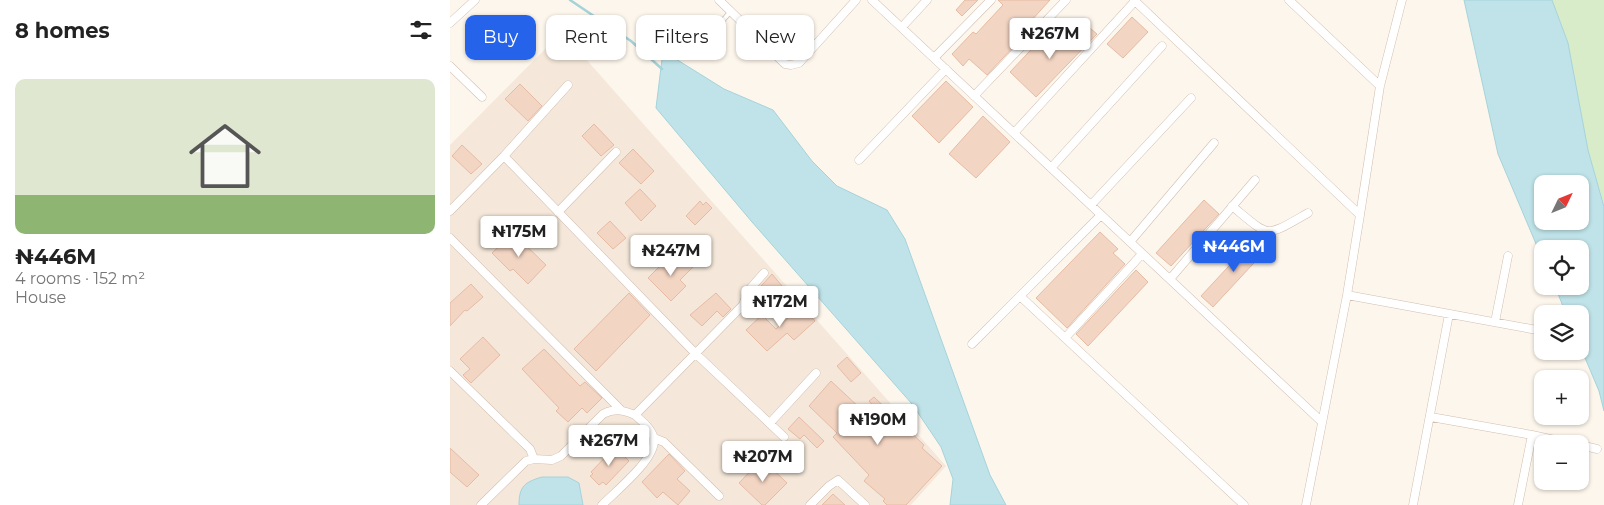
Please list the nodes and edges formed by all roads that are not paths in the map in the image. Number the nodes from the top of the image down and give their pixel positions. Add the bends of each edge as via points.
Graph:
1 (475, 0) edge
2 (719, 0) edge
3 (856, 0) edge
4 (872, 0) edge
5 (927, 0) edge
6 (991, 0) edge
7 (1066, 0) edge
8 (1289, 0) edge
9 (1402, 0) edge
10 (1134, 1) edge
11 (730, 11) junction
12 (726, 16) edge
13 (450, 23) edge
14 (902, 28) junction
15 (1162, 46) dead end
16 (934, 58) junction
17 (450, 66) edge
18 (946, 69) junction
19 (568, 85) dead end
20 (1380, 86) junction
21 (974, 96) junction
22 (482, 97) dead end
23 (1190, 98) dead end
24 (1014, 133) junction
25 (1214, 143) dead end
26 (616, 152) dead end
27 (504, 156) junction
28 (859, 160) dead end
29 (1051, 168) junction
30 (1254, 180) dead end
31 (1091, 205) junction
32 (1232, 206) junction
33 (450, 210) edge
34 (558, 212) junction
35 (1308, 213) dead end
36 (1101, 215) junction
37 (1360, 215) junction
38 (450, 238) edge
39 (1130, 242) junction
40 (1142, 254) junction
41 (1508, 256) dead end
42 (764, 273) dead end
43 (1170, 279) junction
44 (1347, 295) junction
45 (1020, 296) junction
46 (1449, 314) junction
47 (1495, 322) junction
48 (1534, 329) edge
49 (1065, 338) junction
50 (972, 344) dead end
51 (695, 353) junction
52 (450, 371) edge
53 (816, 373) dead end
54 (622, 410) junction
55 (635, 415) junction
56 (1431, 417) junction
57 (1322, 422) junction
58 (770, 423) junction
59 (1532, 435) joint
60 (784, 437) dead end
61 (654, 438) junction
62 (1589, 447) edge
63 (1597, 449) dead end
64 (534, 459) junction
65 (719, 496) dead end
66 (481, 505) edge
67 (602, 505) edge
68 (810, 505) edge
69 (865, 505) edge
70 (1244, 505) edge
71 (1306, 505) edge
72 (1413, 505) edge
73 (1518, 505) edge

1 - 13 street
2 - 11 street
3 - 11 street via 799,63 791,66 785,64
4 - 14 street
5 - 14 street
6 - 16 street
7 - 21 street
8 - 20 street
9 - 20 street
10 - 24 street
10 - 37 street
11 - 12 lane
14 - 16 street
15 - 29 street
16 - 18 street
17 - 22 street
18 - 21 street
18 - 28 street
19 - 27 street
20 - 37 street
21 - 24 street
23 - 31 street
24 - 29 street
25 - 39 street
26 - 34 street
27 - 33 street
27 - 34 street
29 - 31 street
30 - 32 street
31 - 36 street
32 - 35 street via 1261,230 1269,232 1277,231
32 - 43 street
34 - 51 street
36 - 39 street
36 - 45 street
37 - 44 street
38 - 54 street
39 - 40 street
40 - 43 street
40 - 49 street
41 - 47 street
42 - 51 street via 748,291 743,305
43 - 57 street
44 - 46 street
44 - 57 street
45 - 49 street
45 - 50 street
46 - 47 street
46 - 56 street
47 - 48 street
49 - 70 street
51 - 55 street
51 - 58 street
52 - 64 street via 530,449
53 - 58 street
54 - 55 street
54 - 64 street via 603,414 561,456 552,460
55 - 61 street via 646,424
56 - 59 street
56 - 72 street
57 - 71 street
58 - 60 street
59 - 73 street
61 - 65 street via 664,442
61 - 67 street via 648,459
62 - 63 street
64 - 66 street via 526,461
68 - 69 street via 838,480

